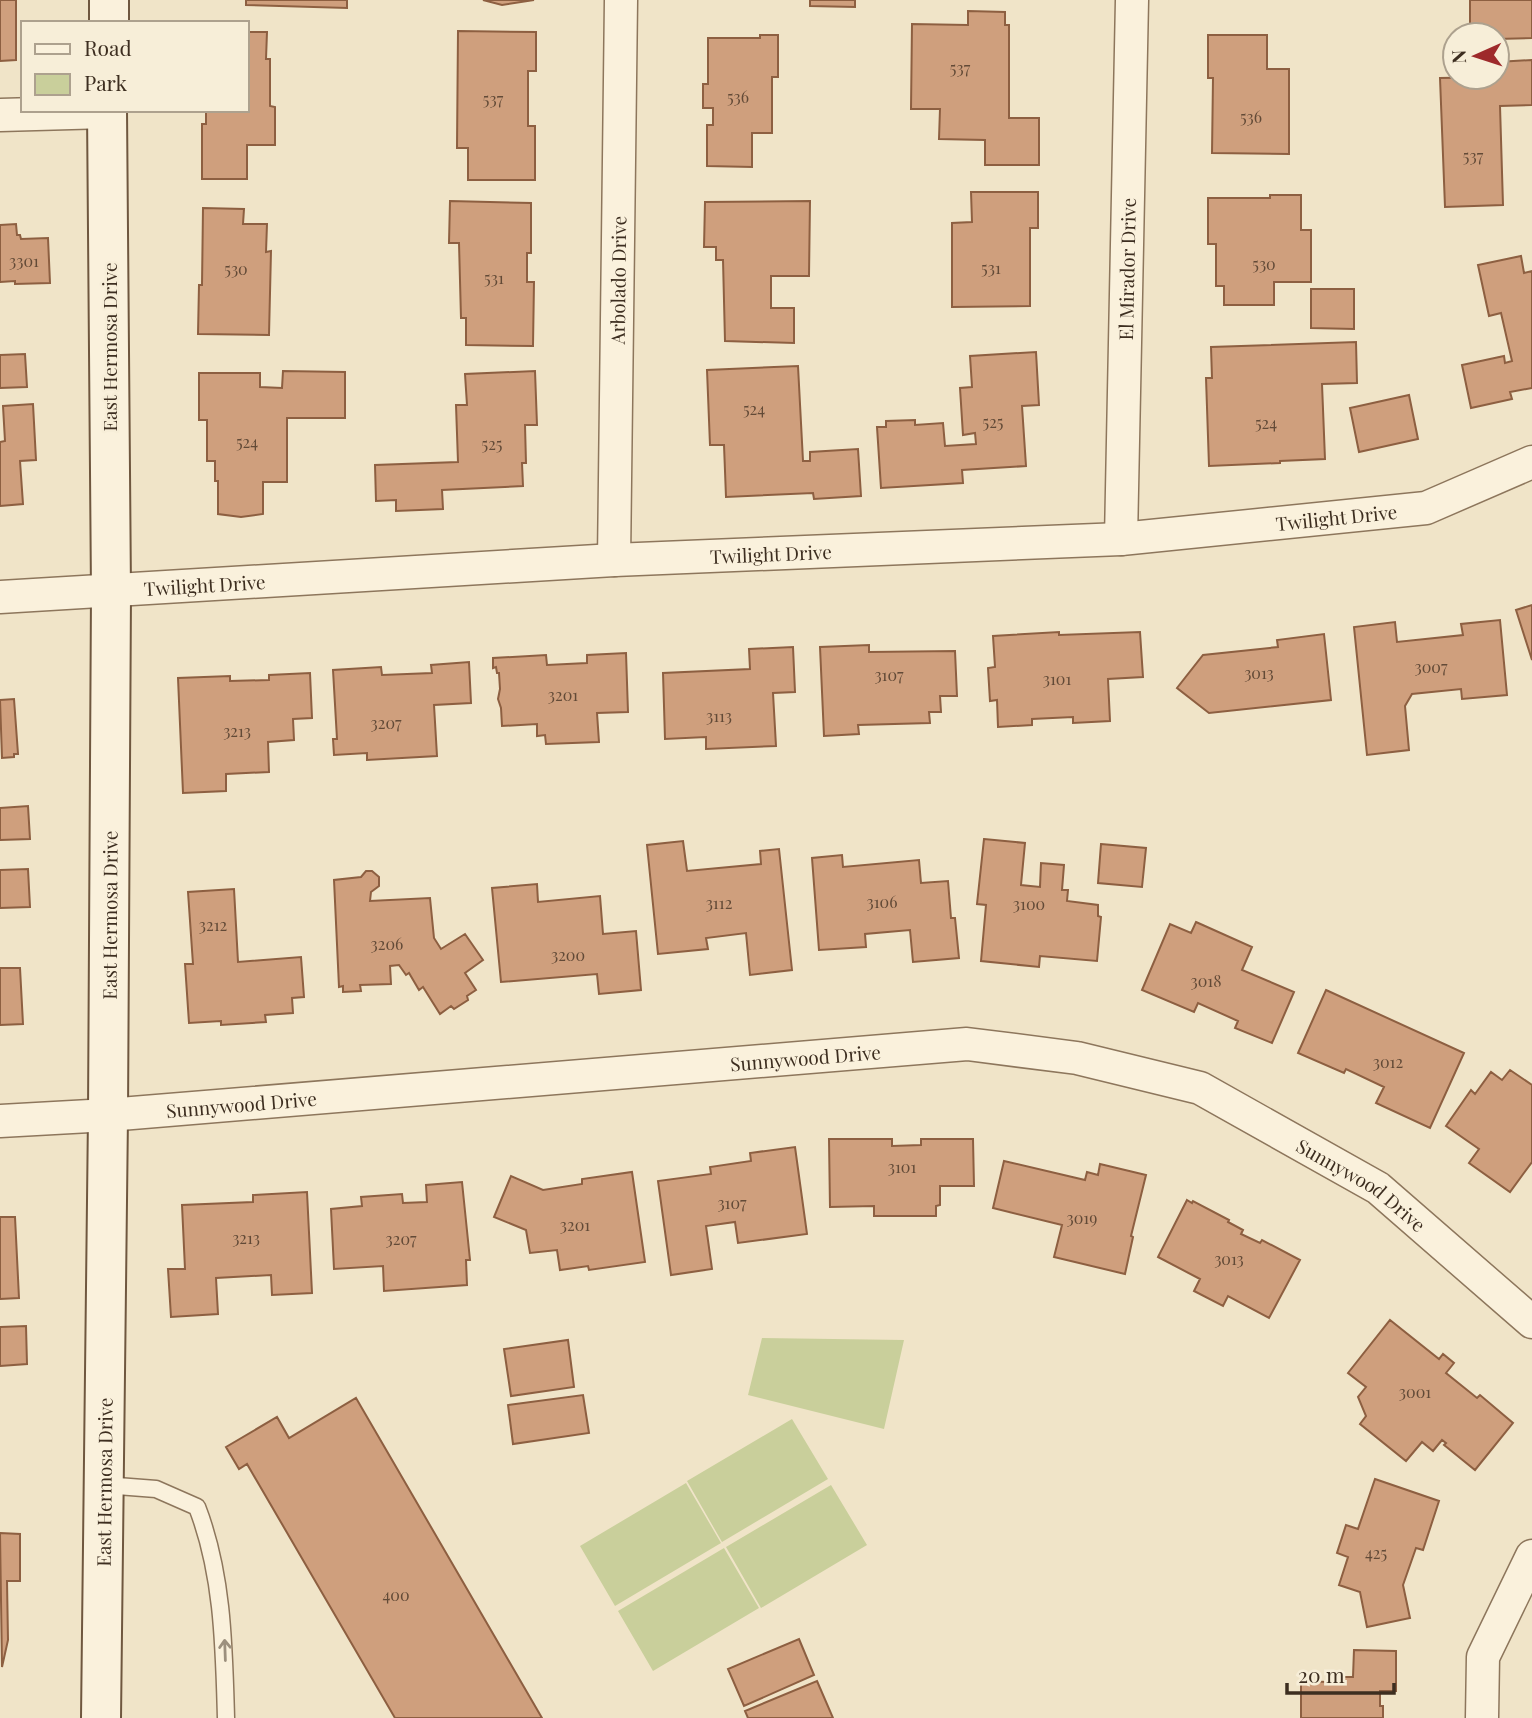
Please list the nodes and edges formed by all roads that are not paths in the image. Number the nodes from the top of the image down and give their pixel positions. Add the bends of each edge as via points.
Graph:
1 (109, 0) edge
2 (621, 0) edge
3 (1132, 0) edge
4 (108, 21) edge
5 (86, 112) edge
6 (107, 112) edge
7 (0, 116) edge
8 (1532, 462) edge
9 (1121, 539) junction
10 (614, 560) junction
11 (111, 592) junction
12 (0, 597) edge
13 (108, 1115) junction
14 (0, 1121) edge
15 (1532, 1322) edge
16 (104, 1485) junction
17 (1532, 1556) edge
18 (101, 1718) edge
19 (226, 1718) edge
20 (1482, 1718) edge

1 - 4 street
2 - 10 street, Arbolado Drive
3 - 9 street, El Mirador Drive
5 - 7 street
6 - 11 street, East Hermosa Drive
8 - 9 street, Twilight Drive via 1426,508
9 - 10 street, Twilight Drive
10 - 11 street, Twilight Drive
11 - 12 street, Twilight Drive
11 - 13 street, East Hermosa Drive
13 - 14 street, Sunnywood Drive
13 - 15 street, Sunnywood Drive via 967,1044 1077,1058 1200,1088 1378,1188
13 - 16 street, East Hermosa Drive
16 - 18 street, East Hermosa Drive
19 -> 16 lane via 224,1630 209,1537 197,1507 156,1489
17 - 20 street via 1483,1657

